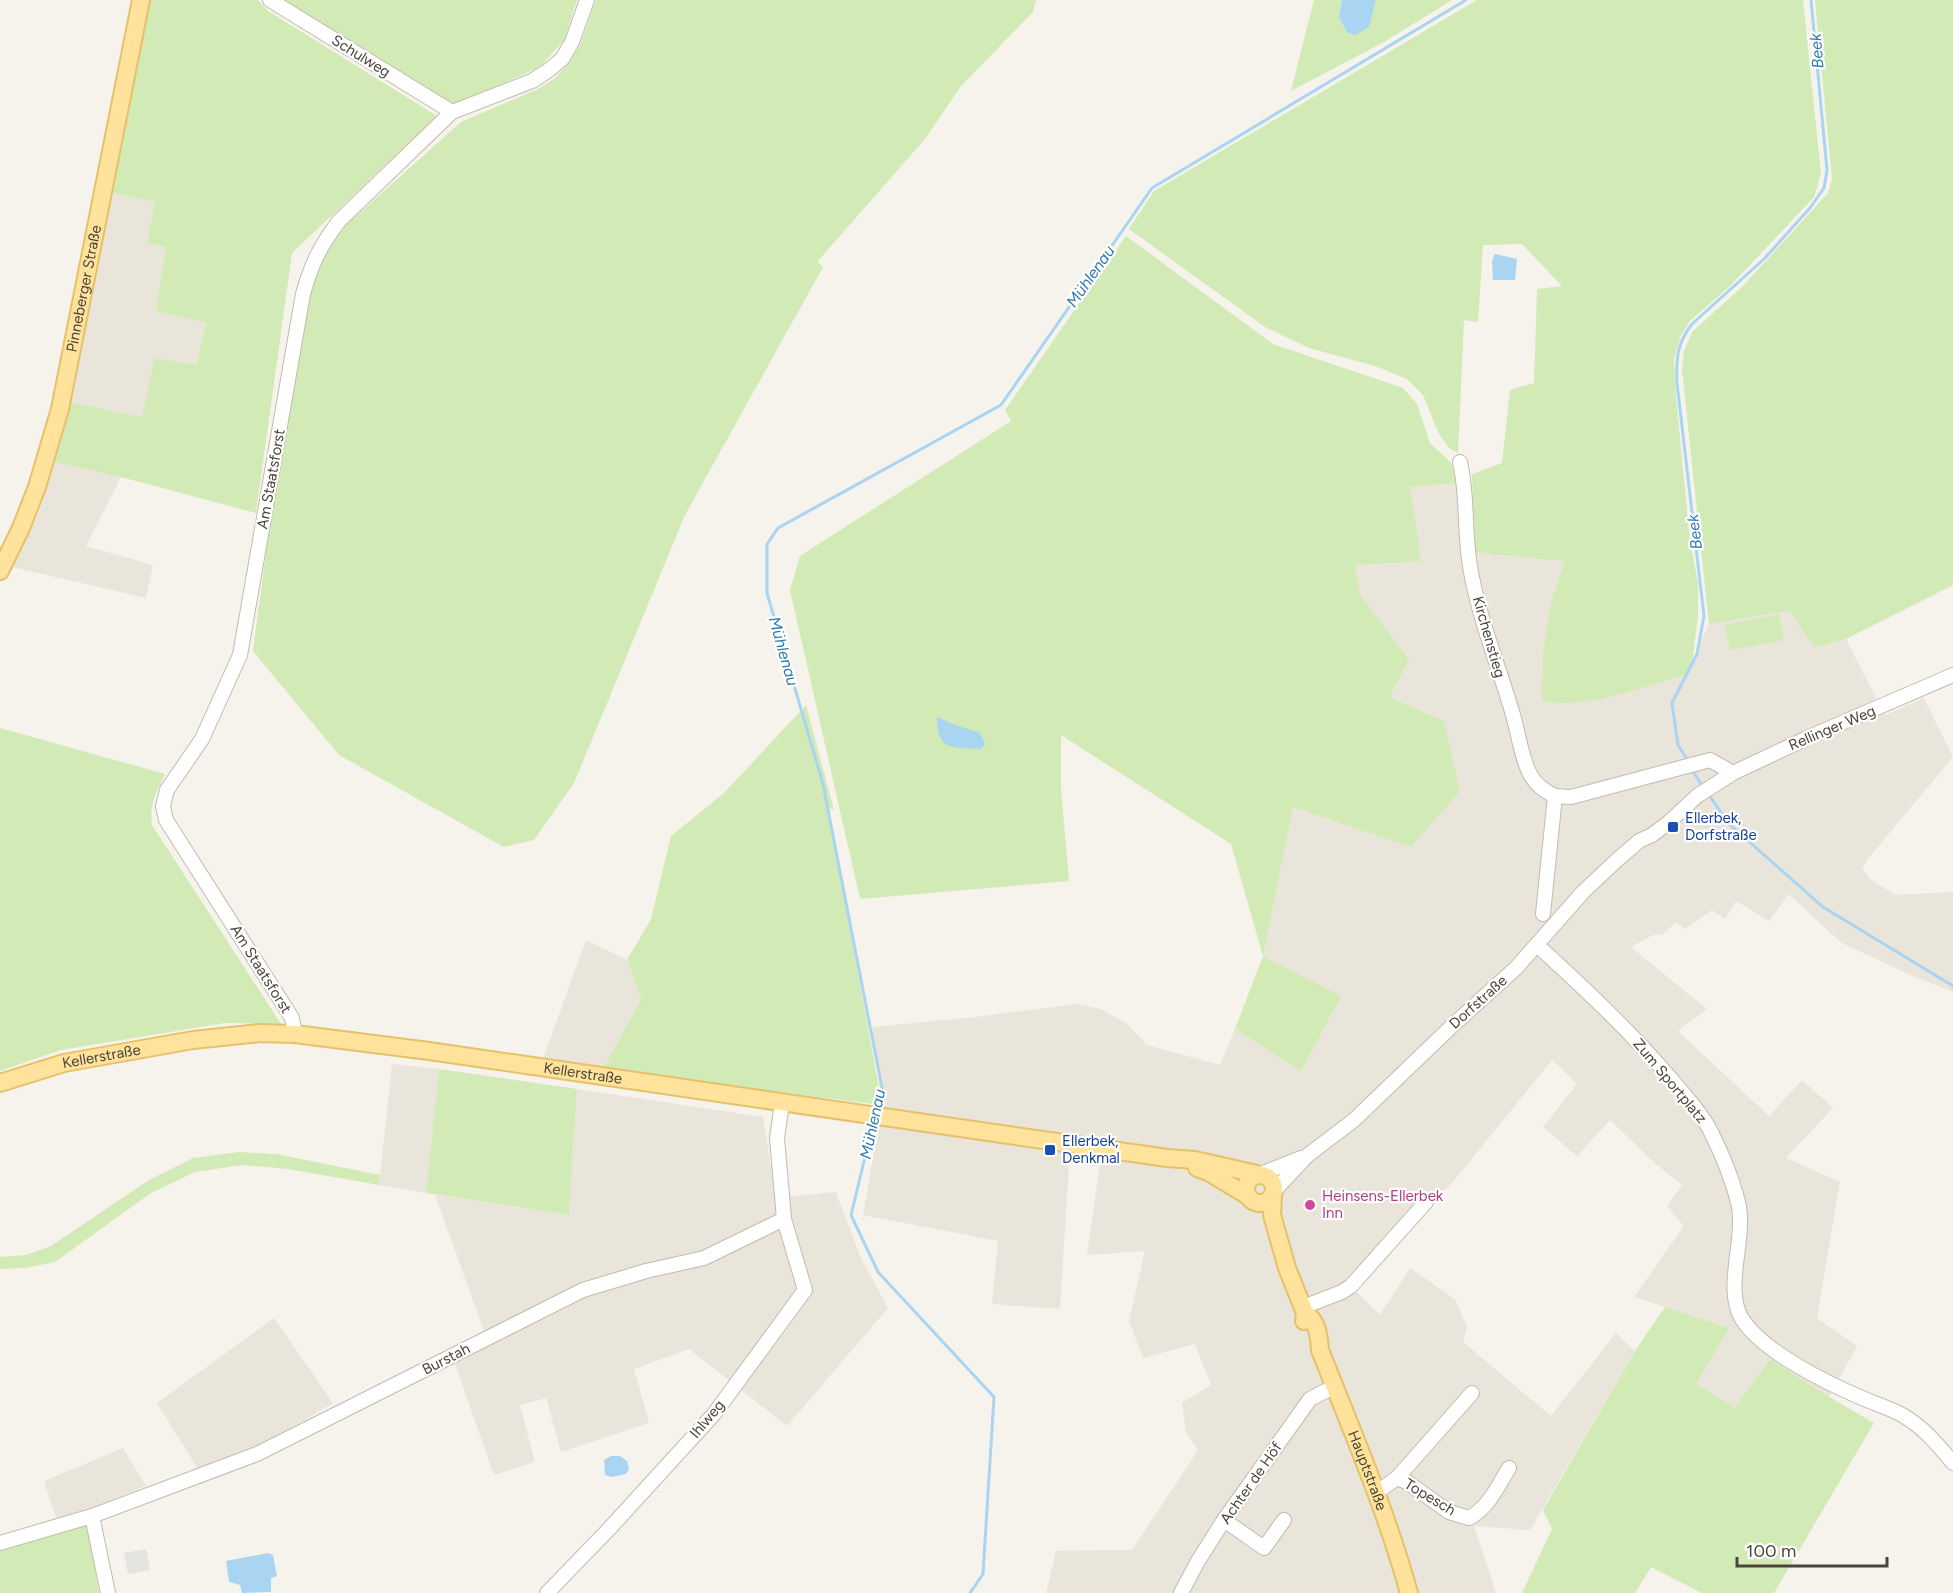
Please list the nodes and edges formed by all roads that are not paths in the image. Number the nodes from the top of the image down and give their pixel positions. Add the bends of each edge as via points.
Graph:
1 (141, 0) edge
2 (270, 0) edge
3 (587, 0) edge
4 (452, 112) junction
5 (1460, 462) dead end
6 (0, 571) edge
7 (1953, 675) edge
8 (1733, 773) junction
9 (1712, 786) joint
10 (1556, 796) junction
11 (1543, 914) dead end
12 (1537, 945) junction
13 (295, 1034) junction
14 (0, 1083) edge
15 (782, 1102) junction
16 (1308, 1155) junction
17 (1167, 1158) junction
18 (1259, 1174) junction
19 (1274, 1193) junction
20 (1250, 1198) junction
21 (1426, 1202) dead end
22 (784, 1219) junction
23 (1287, 1268) junction
24 (1304, 1310) junction
25 (1335, 1386) junction
26 (1472, 1393) dead end
27 (1953, 1463) edge
28 (1509, 1468) dead end
29 (1397, 1478) junction
30 (1377, 1492) junction
31 (92, 1516) junction
32 (1224, 1520) junction
33 (1284, 1520) dead end
34 (0, 1543) edge
35 (108, 1593) edge
36 (547, 1593) edge
37 (1180, 1593) edge
38 (1409, 1593) edge

1 - 6 main road, Pinneberger Straße via 60,409 37,487
2 - 4 street, Schulweg
3 - 4 street, Am Staatsforst via 572,42 562,59 549,70 532,81
4 - 13 street, Am Staatsforst via 339,221 323,241 311,266 240,655 202,739 167,790 163,806 166,820 292,1018
5 - 10 street, Kirchenstieg via 1470,567 1490,645 1532,778
7 - 8 street, Rellinger Weg
8 - 9 street, Rellinger Weg
8 - 10 street via 1710,760 1571,797
9 - 12 street, Dorfstraße via 1680,814 1639,841 1583,892
10 - 11 street
12 - 16 street, Dorfstraße via 1354,1120
12 - 27 street, Zum Sportplatz via 1626,1029 1710,1130 1738,1204 1736,1301 1742,1318 1777,1351 1827,1382 1904,1416 1932,1437
13 - 14 main road, Kellerstraße via 260,1033 193,1040 64,1063
13 - 15 main road, Kellerstraße
15 - 17 main road, Kellerstraße
15 - 22 street via 777,1138
16 - 18 street, Dorfstraße
16 - 19 street, Dorfstraße
17 - 18 main road, Kellerstraße
17 - 20 main road, Kellerstraße via 1208,1172
18 - 19 main road via 1273,1181
18 - 20 main road via 1247,1183
19 - 20 main road via 1270,1200 1261,1203
19 - 23 main road, Hauptstraße via 1272,1215
20 - 23 main road, Hauptstraße
21 - 24 street via 1351,1286
22 - 31 street, Burstah via 704,1258 583,1290 257,1454
22 - 36 street, Ihlweg via 805,1290 714,1414
23 - 24 main road, Hauptstraße
24 - 25 main road, Hauptstraße via 1307,1329
25 - 30 main road, Hauptstraße
25 - 32 street, Achter de Höf via 1310,1400
26 - 29 street, Topesch
28 - 29 street, Topesch via 1490,1499 1469,1518 1449,1512
29 - 30 street, Topesch
30 - 38 main road, Hauptstraße
31 - 34 street, Burstah
31 - 35 street
32 - 33 street via 1260,1554
32 - 37 street, Achter de Höf

